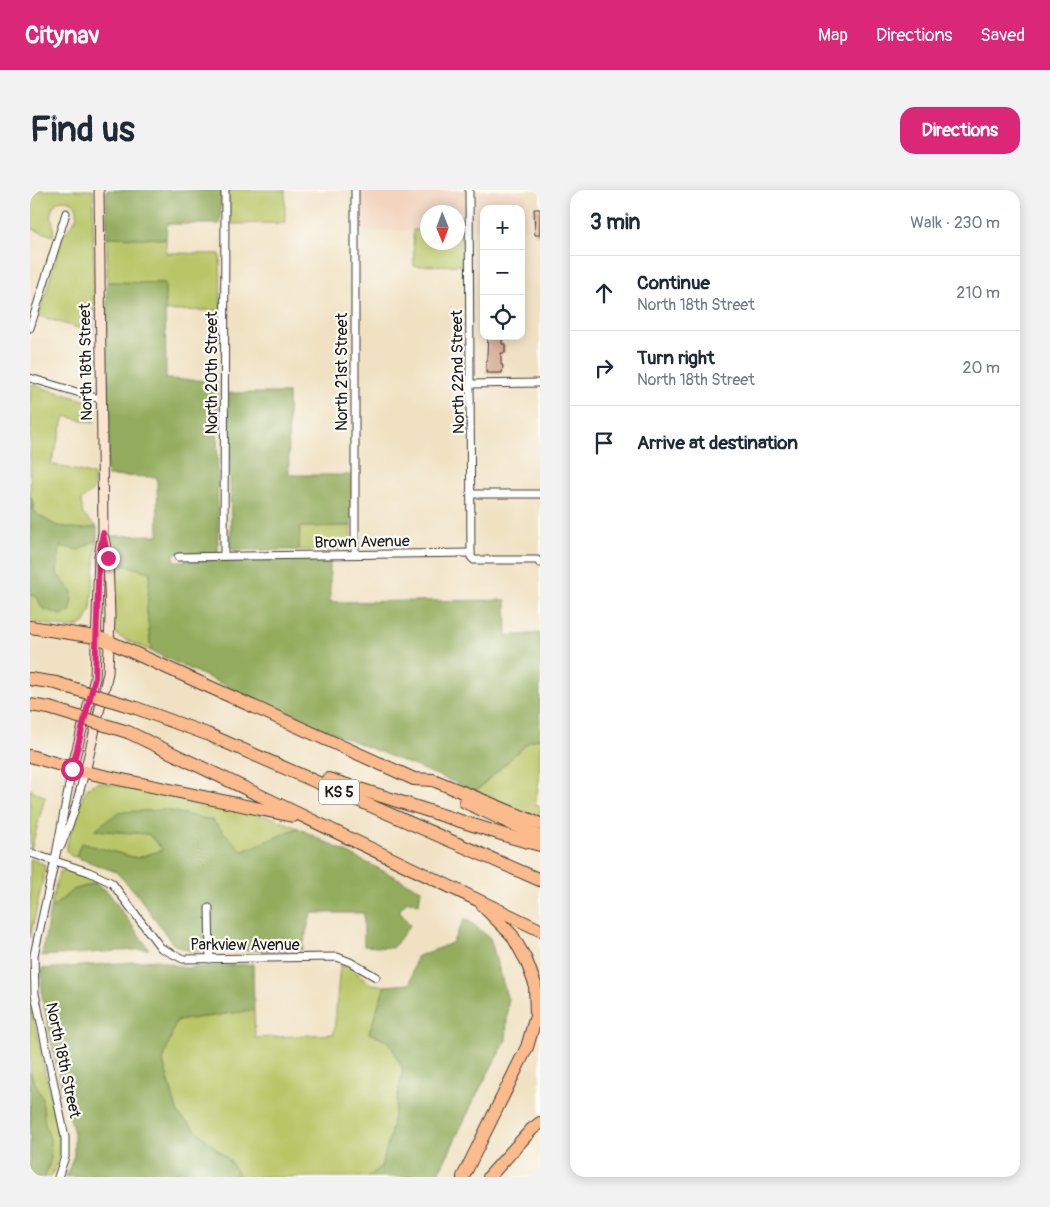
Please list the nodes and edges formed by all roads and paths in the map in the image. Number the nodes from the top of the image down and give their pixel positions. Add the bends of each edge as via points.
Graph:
1 (99, 190) edge
2 (225, 190) edge
3 (355, 190) edge
4 (469, 190) edge
5 (66, 213) dead end
6 (30, 328) edge
7 (30, 378) edge
8 (540, 383) edge
9 (471, 384) junction
10 (100, 399) junction
11 (472, 494) junction
12 (540, 494) edge
13 (103, 533) junction
14 (471, 553) junction
15 (355, 554) junction
16 (224, 556) junction
17 (178, 557) dead end
18 (540, 562) edge
19 (30, 627) edge
20 (96, 637) junction
21 (110, 642) junction
22 (30, 679) edge
23 (30, 705) edge
24 (30, 756) edge
25 (264, 759) junction
26 (72, 769) junction
27 (85, 772) junction
28 (414, 779) junction
29 (313, 820) junction
30 (540, 824) edge
31 (540, 837) edge
32 (540, 845) edge
33 (30, 853) edge
34 (55, 860) junction
35 (540, 880) edge
36 (476, 899) junction
37 (209, 908) dead end
38 (540, 930) edge
39 (210, 959) junction
40 (376, 977) dead end
41 (540, 1123) edge
42 (58, 1177) edge
43 (463, 1177) edge
44 (489, 1177) edge

1 - 10 main road, North 18th Street
2 - 16 street, North 20th Street
3 - 15 street, North 21st Street
4 - 9 street, North 22nd Street
5 - 6 street
7 - 10 street
8 - 9 street
9 - 11 street, North 22nd Street
10 - 13 main road, North 18th Street
11 - 12 street
11 - 14 street, North 22nd Street
13 - 20 main road, North 18th Street
13 - 21 main road, North 18th Street via 108,558
14 - 15 street, Brown Avenue
14 - 18 street, Brown Avenue via 474,560
15 - 16 street, Brown Avenue
16 - 17 street, Brown Avenue
19 - 20 highway
20 - 21 highway
20 - 26 main road, North 18th Street via 95,678
21 - 27 main road, North 18th Street via 108,673
21 - 28 highway
22 - 25 highway, KS 5, bridge via 56,683 136,708
23 - 29 highway, KS 5, bridge via 128,732
24 - 26 highway
25 - 32 highway
25 - 35 highway, KS 5
26 - 27 highway
26 - 34 street, North 18th Street
27 - 29 highway
27 - 34 street, North 18th Street via 73,815
28 - 30 highway via 433,780
28 - 31 highway
29 - 36 highway, KS 5
33 - 34 street, Parkview Avenue
34 - 39 street, Parkview Avenue via 112,883 161,948 183,959
34 - 42 street, North 18th Street via 34,954 33,979 65,1137 65,1156
36 - 38 highway, KS 5
36 - 43 highway via 512,935 526,960 535,984 536,1016 527,1047
37 - 39 street
39 - 40 street, Parkview Avenue via 337,957
41 - 44 highway

